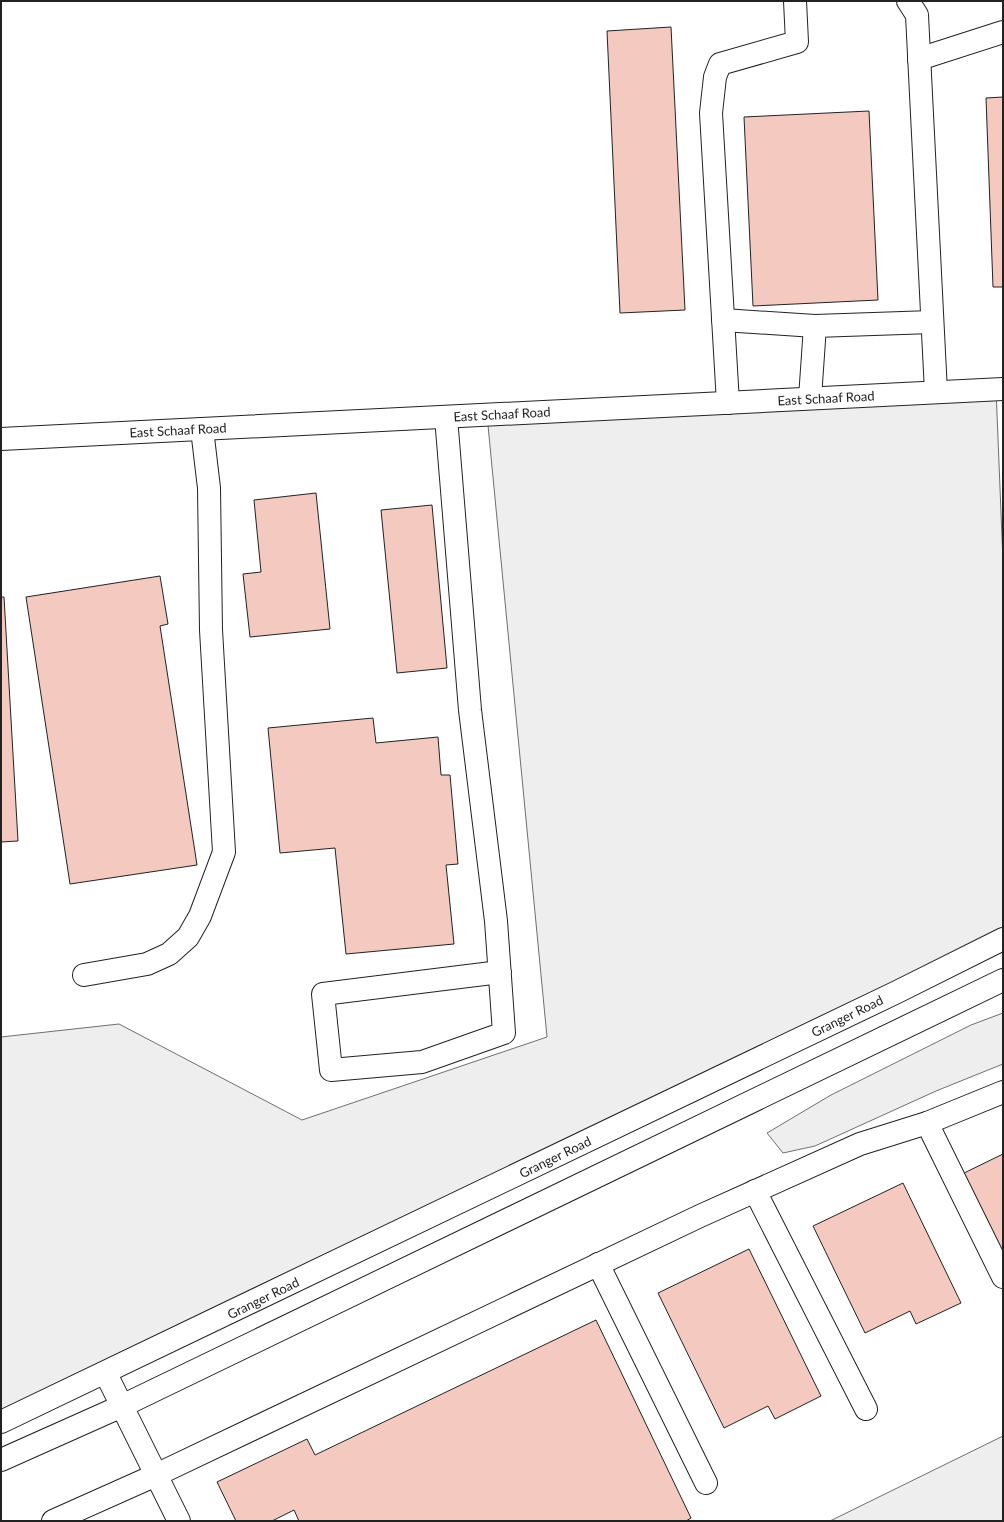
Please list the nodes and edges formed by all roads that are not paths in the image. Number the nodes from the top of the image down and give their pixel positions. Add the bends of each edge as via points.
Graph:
1 (795, 1) edge
2 (908, 1) edge
3 (1003, 32) edge
4 (919, 60) junction
5 (723, 320) junction
6 (932, 322) junction
7 (815, 326) junction
8 (1003, 389) edge
9 (936, 392) junction
10 (810, 398) junction
11 (728, 403) junction
12 (446, 417) junction
13 (202, 429) junction
14 (1, 440) edge
15 (1003, 939) edge
16 (500, 972) junction
17 (84, 975) dead end
18 (1003, 980) edge
19 (1003, 1092) edge
20 (927, 1123) junction
21 (756, 1191) junction
22 (598, 1264) junction
23 (1003, 1277) edge
24 (106, 1374) junction
25 (122, 1406) junction
26 (866, 1408) dead end
27 (1, 1422) edge
28 (1, 1460) edge
29 (156, 1475) junction
30 (706, 1483) dead end
31 (53, 1521) edge
32 (179, 1521) edge

1 - 5 main road via 797,42 720,64 715,77 711,112
2 - 4 main road via 917,15
3 - 4 main road
4 - 6 main road
5 - 7 main road
5 - 11 main road
6 - 7 main road
6 - 9 main road
7 - 10 main road
8 - 9 main road, East Schaaf Road
9 - 10 main road, East Schaaf Road
10 - 11 main road, East Schaaf Road
11 - 12 main road, East Schaaf Road
12 - 13 main road, East Schaaf Road
12 - 16 main road via 470,710
13 - 14 main road, East Schaaf Road
13 - 17 main road via 209,488 211,630 224,852 200,916 183,942 169,954 147,964
15 - 24 main road, Granger Road
16 - 16 main road via 504,1033 422,1062 331,1070 323,994
18 - 25 main road
19 - 20 main road
20 - 21 main road via 860,1144
20 - 23 main road
21 - 22 main road
21 - 26 main road
22 - 29 main road
22 - 30 main road
24 - 25 main road
24 - 27 main road, Granger Road
25 - 28 main road
25 - 29 main road
29 - 31 main road
29 - 32 main road

